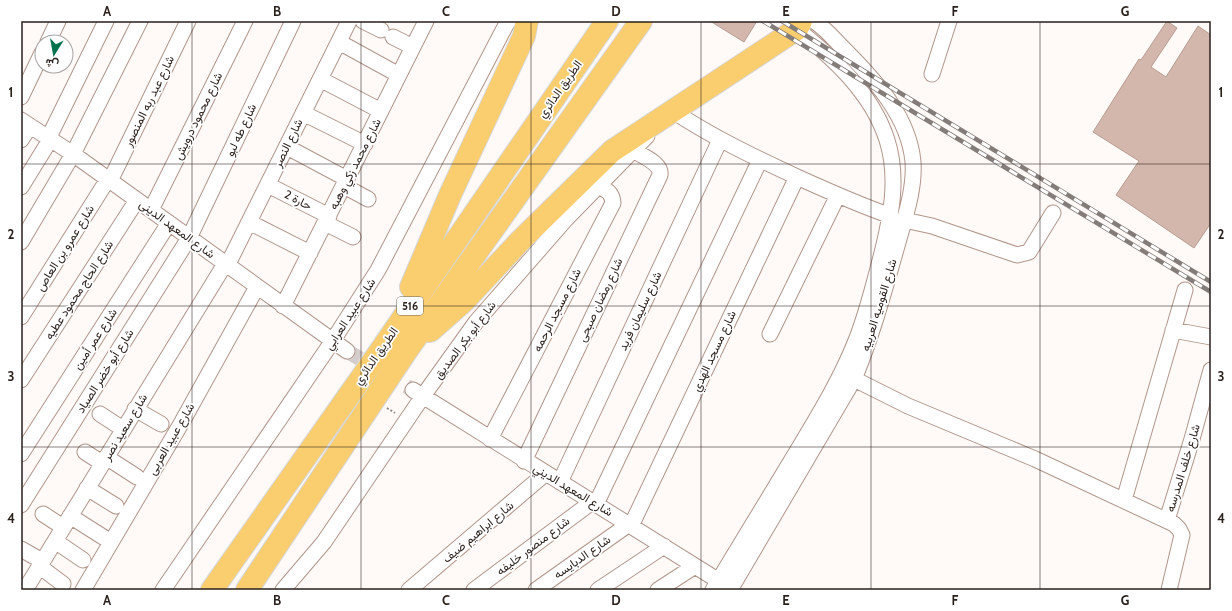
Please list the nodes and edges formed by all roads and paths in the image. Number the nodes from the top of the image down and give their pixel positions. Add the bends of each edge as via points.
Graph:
1 (58, 21) edge
2 (106, 21) edge
3 (140, 21) edge
4 (188, 21) edge
5 (245, 21) edge
6 (293, 21) edge
7 (349, 21) edge
8 (363, 21) edge
9 (426, 21) edge
10 (508, 21) edge
11 (527, 21) edge
12 (607, 21) edge
13 (641, 21) edge
14 (949, 21) edge
15 (804, 24) edge
16 (52, 34) edge
17 (339, 42) junction
18 (413, 47) junction
19 (34, 70) edge
20 (932, 74) dead end
21 (399, 75) junction
22 (320, 79) junction
23 (21, 97) edge
24 (381, 111) junction
25 (673, 111) junction
26 (304, 113) junction
27 (25, 123) edge
28 (21, 140) edge
29 (49, 140) junction
30 (720, 140) junction
31 (365, 144) junction
32 (287, 147) junction
33 (633, 150) junction
34 (73, 154) junction
35 (760, 160) junction
36 (797, 177) junction
37 (109, 180) junction
38 (346, 183) junction
39 (268, 184) junction
40 (21, 186) edge
41 (597, 186) junction
42 (838, 196) junction
43 (137, 200) junction
44 (368, 200) dead end
45 (151, 210) junction
46 (1053, 213) dead end
47 (897, 218) junction
48 (327, 220) junction
49 (250, 222) junction
50 (169, 223) junction
51 (353, 237) dead end
52 (189, 238) junction
53 (21, 242) edge
54 (310, 253) junction
55 (226, 265) junction
56 (257, 287) junction
57 (1185, 290) dead end
58 (284, 306) junction
59 (21, 317) edge
60 (1173, 330) junction
61 (770, 334) dead end
62 (1211, 337) edge
63 (332, 342) junction
64 (381, 350) junction
65 (407, 350) junction
66 (347, 351) tunnel mouth
67 (1211, 372) edge
68 (854, 379) junction
69 (21, 380) edge
70 (418, 393) junction
71 (136, 409) junction
72 (100, 414) dead end
73 (161, 424) dead end
74 (123, 429) junction
75 (490, 439) junction
76 (85, 452) dead end
77 (21, 454) edge
78 (104, 460) junction
79 (524, 461) junction
80 (546, 473) junction
81 (137, 477) dead end
82 (560, 482) junction
83 (87, 488) junction
84 (1124, 500) junction
85 (594, 503) junction
86 (21, 504) edge
87 (116, 506) dead end
88 (43, 514) dead end
89 (1167, 520) junction
90 (67, 521) junction
91 (630, 525) junction
92 (55, 541) junction
93 (111, 542) junction
94 (664, 546) junction
95 (21, 549) edge
96 (83, 560) dead end
97 (41, 564) junction
98 (695, 566) junction
99 (63, 584) dead end
100 (725, 588) edge
101 (25, 590) edge
102 (83, 590) edge
103 (163, 590) edge
104 (212, 590) edge
105 (247, 590) edge
106 (283, 590) edge
107 (409, 590) edge
108 (474, 590) edge
109 (536, 590) edge
110 (598, 590) edge
111 (658, 590) edge
112 (1169, 590) edge

1 - 16 street
2 - 29 street
3 - 34 street
4 - 37 street, شارع عبد ربه المنصور
5 - 45 street, شارع محمود درويش
6 - 52 street, شارع طه لبو
7 - 17 street, شارع النصر
8 - 18 street
9 - 18 street, شارع محمد زكي وهبه
10 - 63 street, شارع عبيد العرابي via 378,270
11 - 64 highway via 524,36
12 - 64 highway, الطريق الدائري / 516
13 - 65 highway, الطريق الدائري / 516
14 - 20 street
15 - 25 highway
15 - 47 street, شارع القوميه العربيه via 869,100 879,120 892,162
15 - 47 street, شارع القوميه العربيه via 869,74 895,109 909,143 913,163 910,191
17 - 21 street
17 - 22 street, شارع النصر
18 - 21 street, شارع محمد زكي وهبه
19 - 23 street
21 - 24 street, شارع محمد زكي وهبه
22 - 24 street
22 - 26 street, شارع النصر
24 - 31 street, شارع محمد زكي وهبه
25 - 30 street
25 - 33 street, شارع أبو بكر الصديق
25 - 65 highway via 612,151 521,240 464,301
26 - 31 street
26 - 32 street, شارع النصر
27 - 28 street
27 - 29 street, شارع المعهد الدينى
29 - 34 street, شارع المعهد الدينى
29 - 40 street
30 - 35 street
30 - 82 street, شارع سليمان فريد
31 - 38 street, شارع محمد زكي وهبه
32 - 38 street
32 - 39 street, شارع النصر
33 - 41 street, شارع أبو بكر الصديق
33 - 79 street, شارع رمضان صبحى via 658,165 660,175
34 - 37 street, شارع المعهد الدينى
34 - 53 street
35 - 36 street
35 - 85 street
36 - 42 street
36 - 91 street, شارع مسجد الهدي
37 - 43 street, شارع المعهد الدينى
37 - 59 street, شارع عمرو بن العاص
38 - 44 street
38 - 48 street, شارع محمد زكي وهبه
39 - 48 street, حارة 2
39 - 49 street, شارع النصر
41 - 70 street, شارع أبو بكر الصديق via 476,322
41 - 75 street, شارع مسجد الرحمه via 606,189 612,195 613,203
42 - 47 street
42 - 61 street
43 - 45 street, شارع المعهد الدينى
43 - 69 street, شارع الحاج محمود عطيه
45 - 50 street, شارع المعهد الدينى
46 - 47 street via 1029,252 1017,255 932,226
47 - 68 street, شارع القوميه العربيه via 867,346
47 - 100 street, شارع القوميه العربيه via 862,325 847,362
48 - 51 street, حارة 2
48 - 54 street, شارع محمد زكي وهبه
49 - 54 street
49 - 55 street, شارع النصر
50 - 52 street, شارع المعهد الدينى
50 - 77 street, شارع عمر أمين
52 - 55 street, شارع المعهد الدينى
52 - 86 street, شارع أبو خضر الصياد
54 - 58 street, شارع محمد زكي وهبه
55 - 56 street, شارع المعهد الدينى
55 - 71 street, شارع سعيد نصر
56 - 58 street, شارع المعهد الدينى
56 - 93 street, شارع عبيد العربى
57 - 60 street
58 - 63 street, شارع المعهد الدينى
60 - 62 street
60 - 84 street
63 - 66 street
63 - 103 street, شارع عبيد العرابي
64 - 104 highway, الطريق الدائري / 516
65 - 105 highway, الطريق الدائري / 516
67 - 89 street, شارع خلف المدرسه
68 - 84 street via 908,406 1035,459
68 - 100 street, شارع القوميه العربيه
70 - 75 street, شارع المعهد الديني
70 - 106 street, شارع أبو بكر الصديق via 324,542
71 - 73 street
71 - 74 street, شارع سعيد نصر
72 - 74 street
74 - 78 street, شارع سعيد نصر
75 - 79 street, شارع المعهد الديني
76 - 78 street
78 - 81 street
78 - 83 street, شارع سعيد نصر
79 - 80 street, شارع المعهد الديني
80 - 82 street, شارع المعهد الديني
80 - 107 street, شارع ابراهيم ضيف
82 - 85 street, شارع المعهد الديني
83 - 87 street
83 - 90 street, شارع سعيد نصر
84 - 89 street
85 - 91 street, شارع المعهد الديني
85 - 108 street, شارع منصور خليفه
88 - 90 street
89 - 112 street via 1179,529 1182,535
90 - 92 street, شارع سعيد نصر
90 - 93 street
91 - 94 street, شارع المعهد الديني
91 - 109 street, شارع الدبايسه
92 - 96 street
92 - 97 street, شارع سعيد نصر
93 - 102 street, شارع عبيد العربى
94 - 98 street, شارع المعهد الديني
94 - 110 street
95 - 97 street
97 - 99 street
97 - 101 street, شارع سعيد نصر
98 - 100 street, شارع المعهد الديني
98 - 111 street

